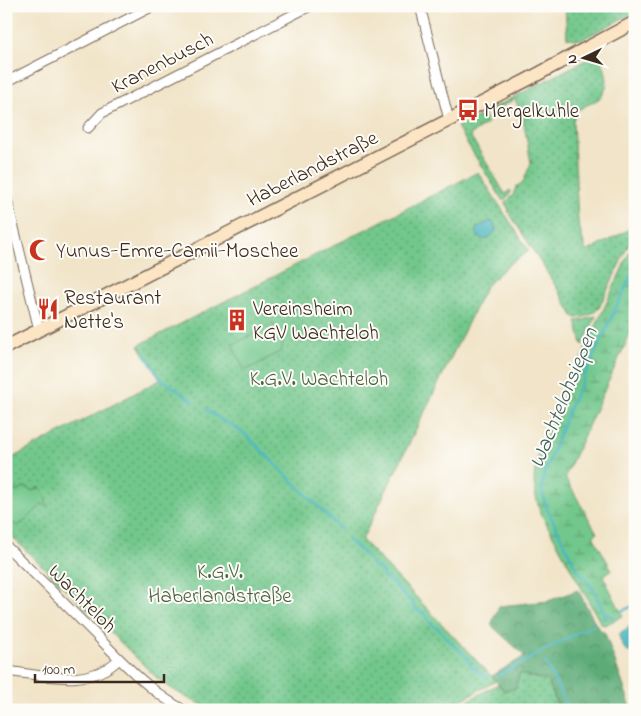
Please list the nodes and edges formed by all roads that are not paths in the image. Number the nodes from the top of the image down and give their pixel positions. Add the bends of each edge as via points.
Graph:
1 (153, 6) edge
2 (310, 6) edge
3 (420, 6) edge
4 (635, 22) edge
5 (6, 82) edge
6 (449, 120) junction
7 (88, 128) dead end
8 (6, 195) edge
9 (39, 330) junction
10 (6, 347) edge
11 (6, 546) edge
12 (119, 659) junction
13 (6, 671) edge
14 (184, 710) edge

1 - 5 street
2 - 7 street, Kranenbusch via 102,113
3 - 6 street
4 - 6 street, Haberlandstraße
6 - 9 street, Haberlandstraße
8 - 9 street
9 - 10 street, Haberlandstraße
11 - 12 street, Wachteloh
12 - 13 street via 108,668 78,677
12 - 14 street, Wachteloh via 159,695

